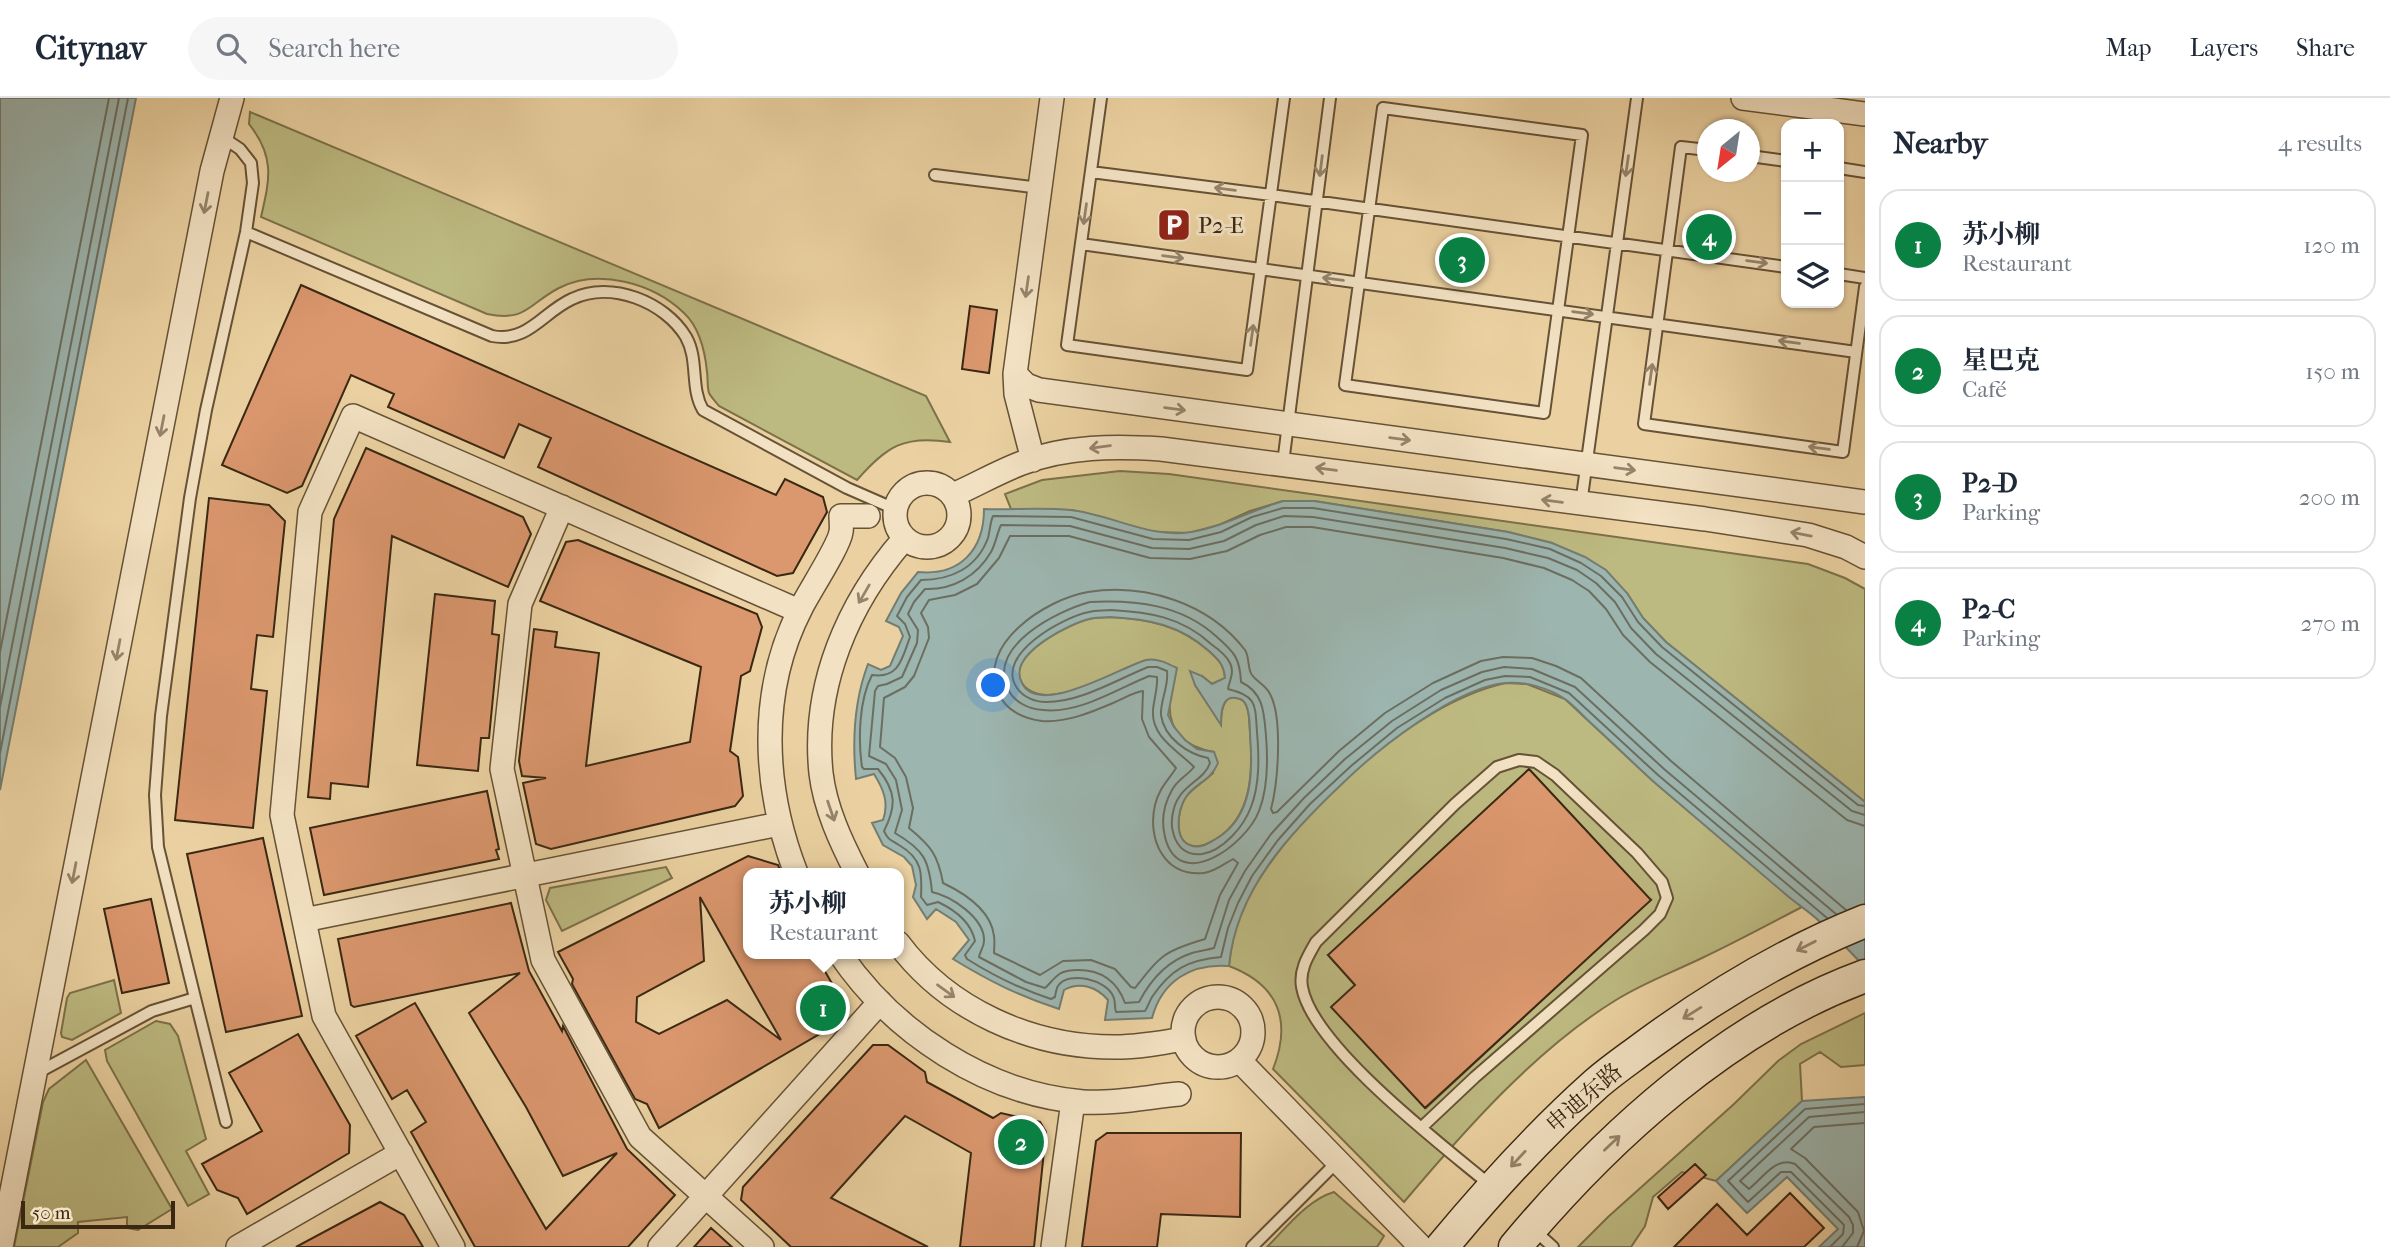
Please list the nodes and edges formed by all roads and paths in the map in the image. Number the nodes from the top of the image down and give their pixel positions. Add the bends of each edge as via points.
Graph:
1 (232, 98) edge
2 (1052, 98) edge
3 (1101, 98) edge
4 (1284, 98) edge
5 (1330, 98) edge
6 (1637, 98) edge
7 (1744, 98) edge
8 (1865, 114) edge
9 (222, 137) junction
10 (1697, 148) edge
11 (1760, 157) edge
12 (1781, 160) edge
13 (1844, 169) edge
14 (1091, 172) junction
15 (1865, 172) edge
16 (935, 175) dead end
17 (1040, 188) junction
18 (1271, 195) junction
19 (1317, 202) junction
20 (1369, 209) junction
21 (246, 232) junction
22 (1568, 236) junction
23 (1617, 242) junction
24 (1081, 244) junction
25 (1668, 249) junction
26 (1781, 266) edge
27 (1261, 269) junction
28 (1307, 275) junction
29 (1844, 275) edge
30 (1865, 278) edge
31 (1359, 282) junction
32 (1865, 287) edge
33 (1558, 309) junction
34 (1607, 316) junction
35 (1657, 323) junction
36 (1856, 352) junction
37 (1015, 374) junction
38 (1287, 424) junction
39 (1033, 460) junction
40 (1283, 463) junction
41 (1587, 464) junction
42 (953, 495) junction
43 (1865, 502) edge
44 (1581, 504) junction
45 (562, 507) junction
46 (895, 509) junction
47 (868, 516) dead end
48 (904, 538) junction
49 (1865, 557) edge
50 (799, 611) junction
51 (779, 824) junction
52 (794, 868) edge
53 (854, 868) edge
54 (526, 876) junction
55 (304, 920) junction
56 (1865, 921) edge
57 (904, 950) edge
58 (844, 959) edge
59 (1865, 976) edge
60 (195, 998) junction
61 (880, 1002) junction
62 (1184, 1039) junction
63 (1238, 1060) junction
64 (35, 1074) junction
65 (1179, 1094) dead end
66 (1073, 1101) junction
67 (226, 1122) dead end
68 (1422, 1127) junction
69 (401, 1153) junction
70 (1338, 1161) junction
71 (1492, 1187) junction
72 (705, 1196) junction
73 (1533, 1241) edge
74 (1, 1247) edge
75 (238, 1247) edge
76 (453, 1247) edge
77 (660, 1247) edge
78 (762, 1247) edge
79 (1053, 1247) edge
80 (1252, 1247) edge
81 (1421, 1247) edge
82 (1442, 1247) edge

1 - 9 street
2 - 17 street
3 - 14 lane
4 - 18 lane
5 -> 19 lane
6 -> 23 lane
7 - 8 street
9 - 21 lane via 251,163
9 -> 64 street
10 - 25 lane via 1681,146
11 - 12 lane
13 - 15 lane
18 -> 14 lane
14 -> 24 lane
16 - 17 lane
17 -> 37 street
18 - 19 lane
18 - 27 lane
19 - 20 lane
19 - 28 lane
20 - 22 lane
20 - 22 lane via 1383,108 1396,109 1582,135
20 - 31 lane
21 - 46 lane via 492,337 520,335 572,299 588,294 612,293 654,306 673,320 687,339 703,410
21 - 60 lane via 190,498 155,795 158,847
22 - 23 lane
22 - 33 lane
23 - 25 lane
23 - 34 lane
24 -> 27 lane
24 -> 27 lane via 1067,345 1122,353 1247,370
25 -> 26 lane
25 - 35 lane
27 - 28 lane
31 -> 28 lane
28 - 38 lane
29 - 30 lane
31 - 33 lane
31 - 33 lane via 1345,385 1544,413
32 - 36 lane
33 -> 34 lane
34 - 35 lane
34 - 41 lane
36 -> 35 lane
36 -> 35 lane via 1843,452 1644,424
37 -> 38 street via 1040,390
37 - 39 street
38 - 40 lane
38 -> 41 street
40 -> 39 street via 1110,446
39 - 42 street
44 -> 40 street
41 -> 43 street
41 - 44 lane
42 - 46 street via 925,483 905,491
42 - 48 street via 958,527 953,536 924,548
49 -> 44 street via 1808,534
45 - 50 street
45 - 54 street via 520,604 502,769
45 - 55 street via 353,416 310,512 282,815
46 - 48 street
47 - 50 street via 841,516 841,534
48 -> 53 street via 868,586 826,680 821,774 828,805
50 - 51 street via 784,650 771,719 769,744
51 - 52 street
51 - 54 street
54 - 55 street
54 - 72 street via 543,960 640,1137
55 - 69 street via 324,1016
56 -> 71 street, 申迪东路 via 1812,943 1680,1020 1598,1082
57 -> 62 street via 944,990 1024,1034 1112,1047
58 - 61 street
73 -> 59 street via 1611,1143 1713,1060 1776,1017
60 - 64 lane via 152,1011
60 - 67 lane
61 - 66 street via 927,1042 968,1068
61 - 72 street
62 - 63 street via 1188,1050 1206,1065
62 - 63 street via 1186,1016 1193,1007 1214,997 1226,998 1245,1010 1253,1030 1247,1052
63 - 70 street
64 - 74 street
65 - 66 street
66 - 79 street
68 - 68 lane via 1329,1039 1309,1010 1301,985 1303,964 1316,942 1497,767 1536,762 1637,853 1662,882 1667,898 1660,914 1644,930
68 - 71 lane
69 - 75 street
69 - 76 street
70 - 80 lane
70 - 81 street
71 - 82 street, 申迪东路
72 - 77 street
72 - 78 street

